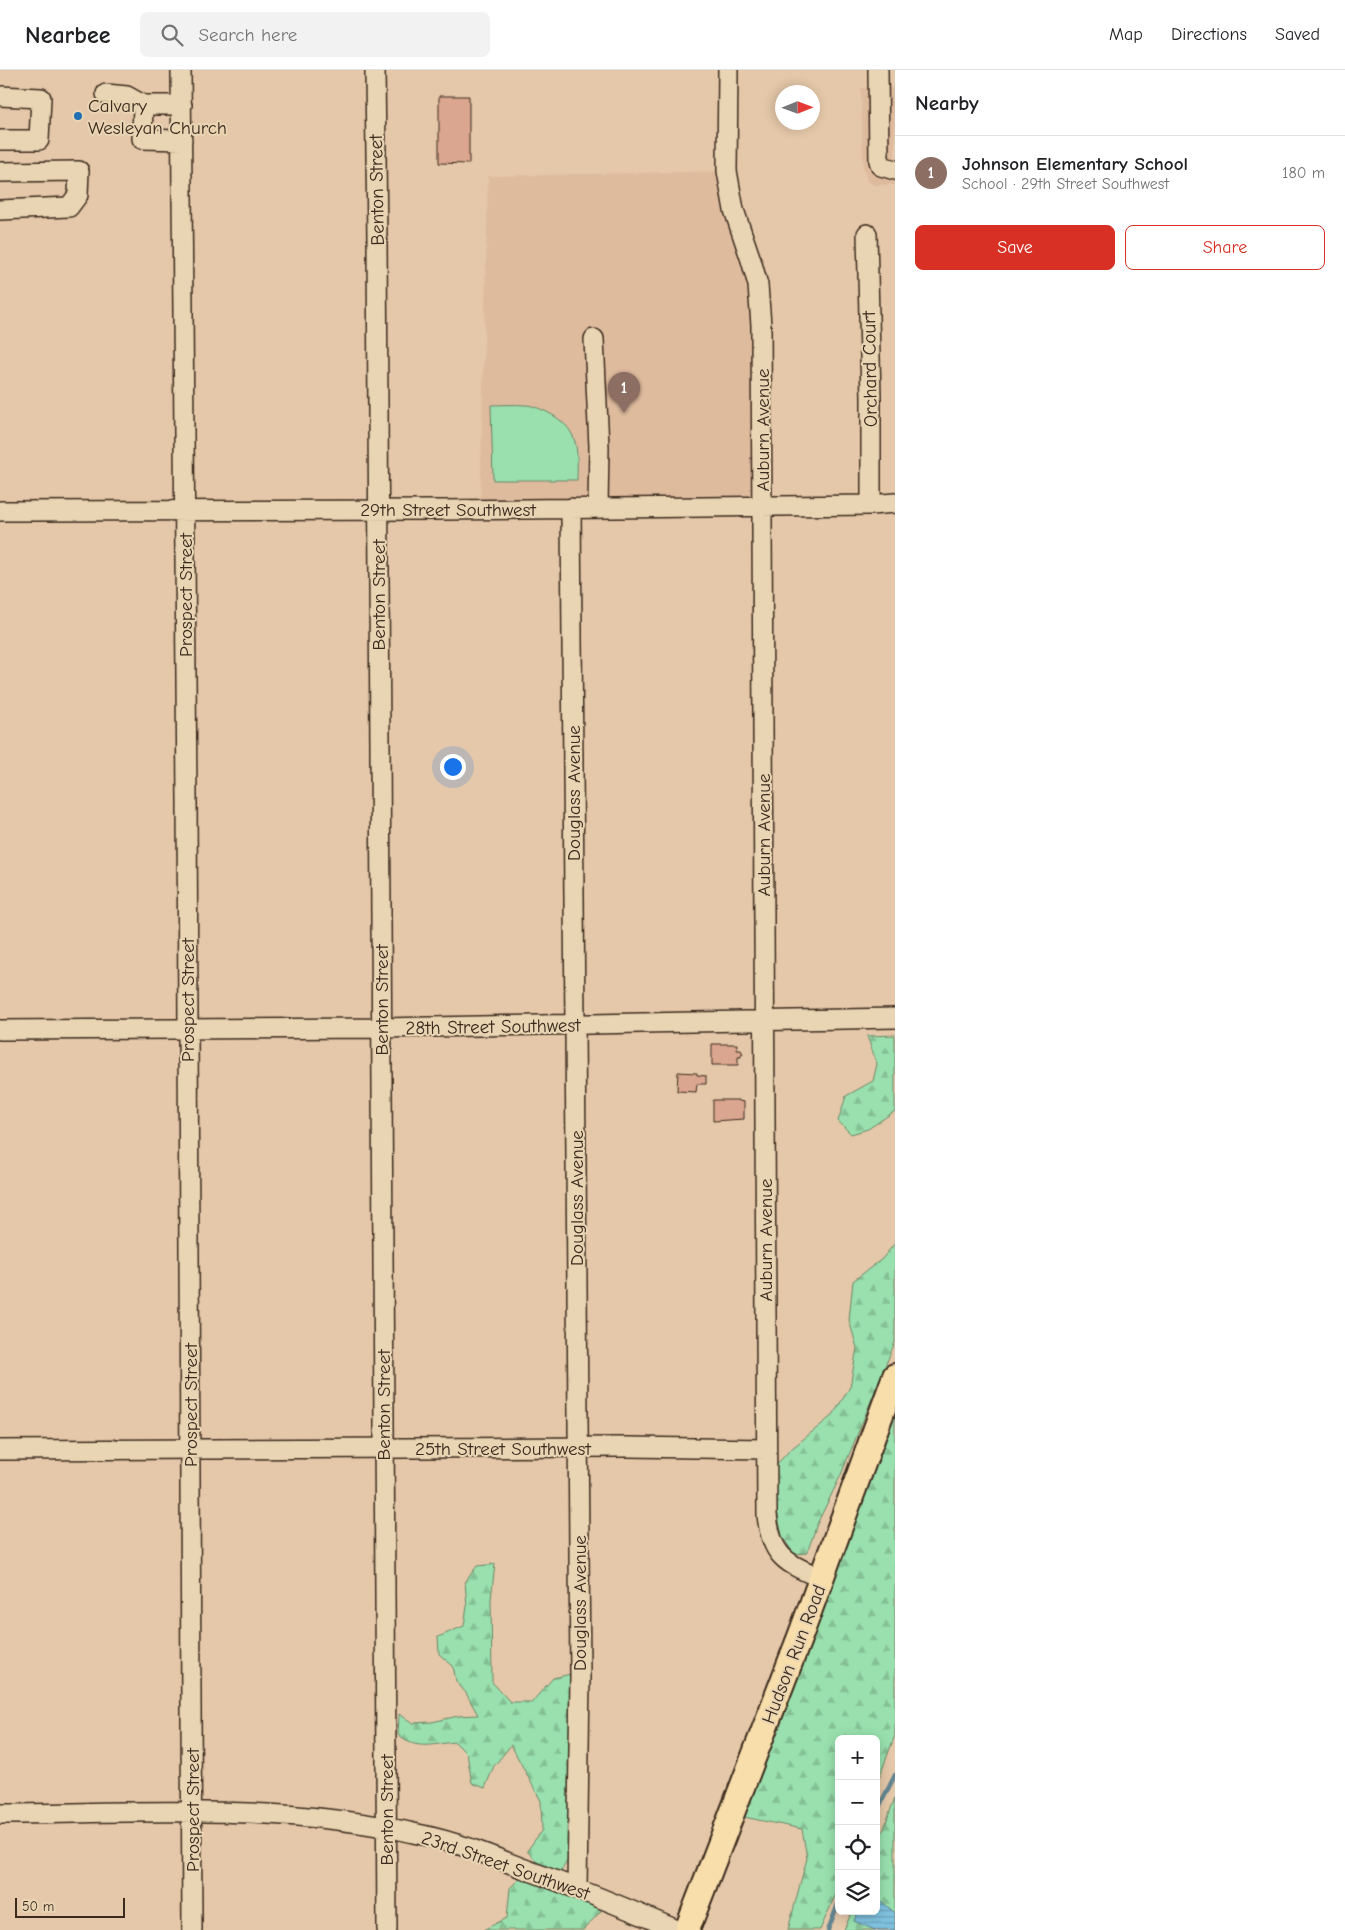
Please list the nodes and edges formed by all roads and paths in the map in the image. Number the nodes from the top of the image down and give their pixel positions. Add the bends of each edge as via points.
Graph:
1 (181, 70) edge
2 (375, 70) edge
3 (728, 70) edge
4 (878, 70) edge
5 (106, 94) dead end
6 (0, 96) edge
7 (143, 105) junction
8 (182, 105) junction
9 (0, 140) edge
10 (182, 140) junction
11 (895, 170) edge
12 (0, 172) edge
13 (0, 210) edge
14 (867, 234) dead end
15 (594, 339) dead end
16 (895, 503) edge
17 (870, 505) junction
18 (762, 506) junction
19 (572, 508) junction
20 (598, 508) junction
21 (184, 510) junction
22 (378, 510) junction
23 (0, 511) edge
24 (895, 1018) edge
25 (764, 1021) junction
26 (574, 1024) junction
27 (381, 1028) junction
28 (0, 1030) edge
29 (187, 1030) junction
30 (895, 1376) edge
31 (577, 1448) junction
32 (191, 1449) junction
33 (383, 1449) junction
34 (766, 1449) junction
35 (0, 1450) edge
36 (821, 1578) junction
37 (192, 1813) junction
38 (0, 1814) edge
39 (387, 1827) junction
40 (577, 1888) junction
41 (192, 1930) edge
42 (387, 1930) edge
43 (677, 1930) edge
44 (687, 1930) edge

1 - 8 street, Prospect Street
2 - 22 street, Benton Street
3 - 18 street, Auburn Avenue via 727,171 734,210 760,298
4 - 11 street via 879,161 881,166
5 - 7 street via 127,96
6 - 9 street via 41,98 39,140
7 - 8 street
7 - 10 street via 142,138
8 - 10 street, Prospect Street
10 - 21 street, Prospect Street
12 - 13 street via 79,171 78,195 69,207
14 - 17 street, Orchard Court
15 - 20 street
16 - 17 street, 29th Street Southwest
17 - 18 street, 29th Street Southwest
18 - 20 street, 29th Street Southwest
18 - 25 street, Auburn Avenue
19 - 20 street, 29th Street Southwest
19 - 22 street, 29th Street Southwest
19 - 26 street, Douglass Avenue
21 - 22 street, 29th Street Southwest
21 - 23 street, 29th Street Southwest
21 - 29 street, Prospect Street
22 - 27 street, Benton Street
24 - 25 street, 28th Street Southwest
25 - 26 street, 28th Street Southwest
25 - 34 street, Auburn Avenue
26 - 27 street, 28th Street Southwest
26 - 31 street, Douglass Avenue
27 - 29 street, 28th Street Southwest
27 - 33 street, Benton Street
28 - 29 street, 28th Street Southwest
29 - 32 street, Prospect Street
30 - 36 main road, Hudson Run Road
31 - 33 street, 25th Street Southwest
31 - 34 street, 25th Street Southwest
31 - 40 street, Douglass Avenue via 580,1678
32 - 33 street, 25th Street Southwest
32 - 35 street, 25th Street Southwest
32 - 37 street, Prospect Street
33 - 39 street, Benton Street
34 - 36 street, Auburn Avenue via 766,1515 771,1541 784,1559
36 - 44 main road, Hudson Run Road
37 - 38 street, 23rd Street Southwest
37 - 39 street, 23rd Street Southwest via 290,1815
37 - 41 street, Prospect Street
39 - 40 street, 23rd Street Southwest via 458,1845
39 - 42 street, Benton Street
40 - 43 street, 23rd Street Southwest

